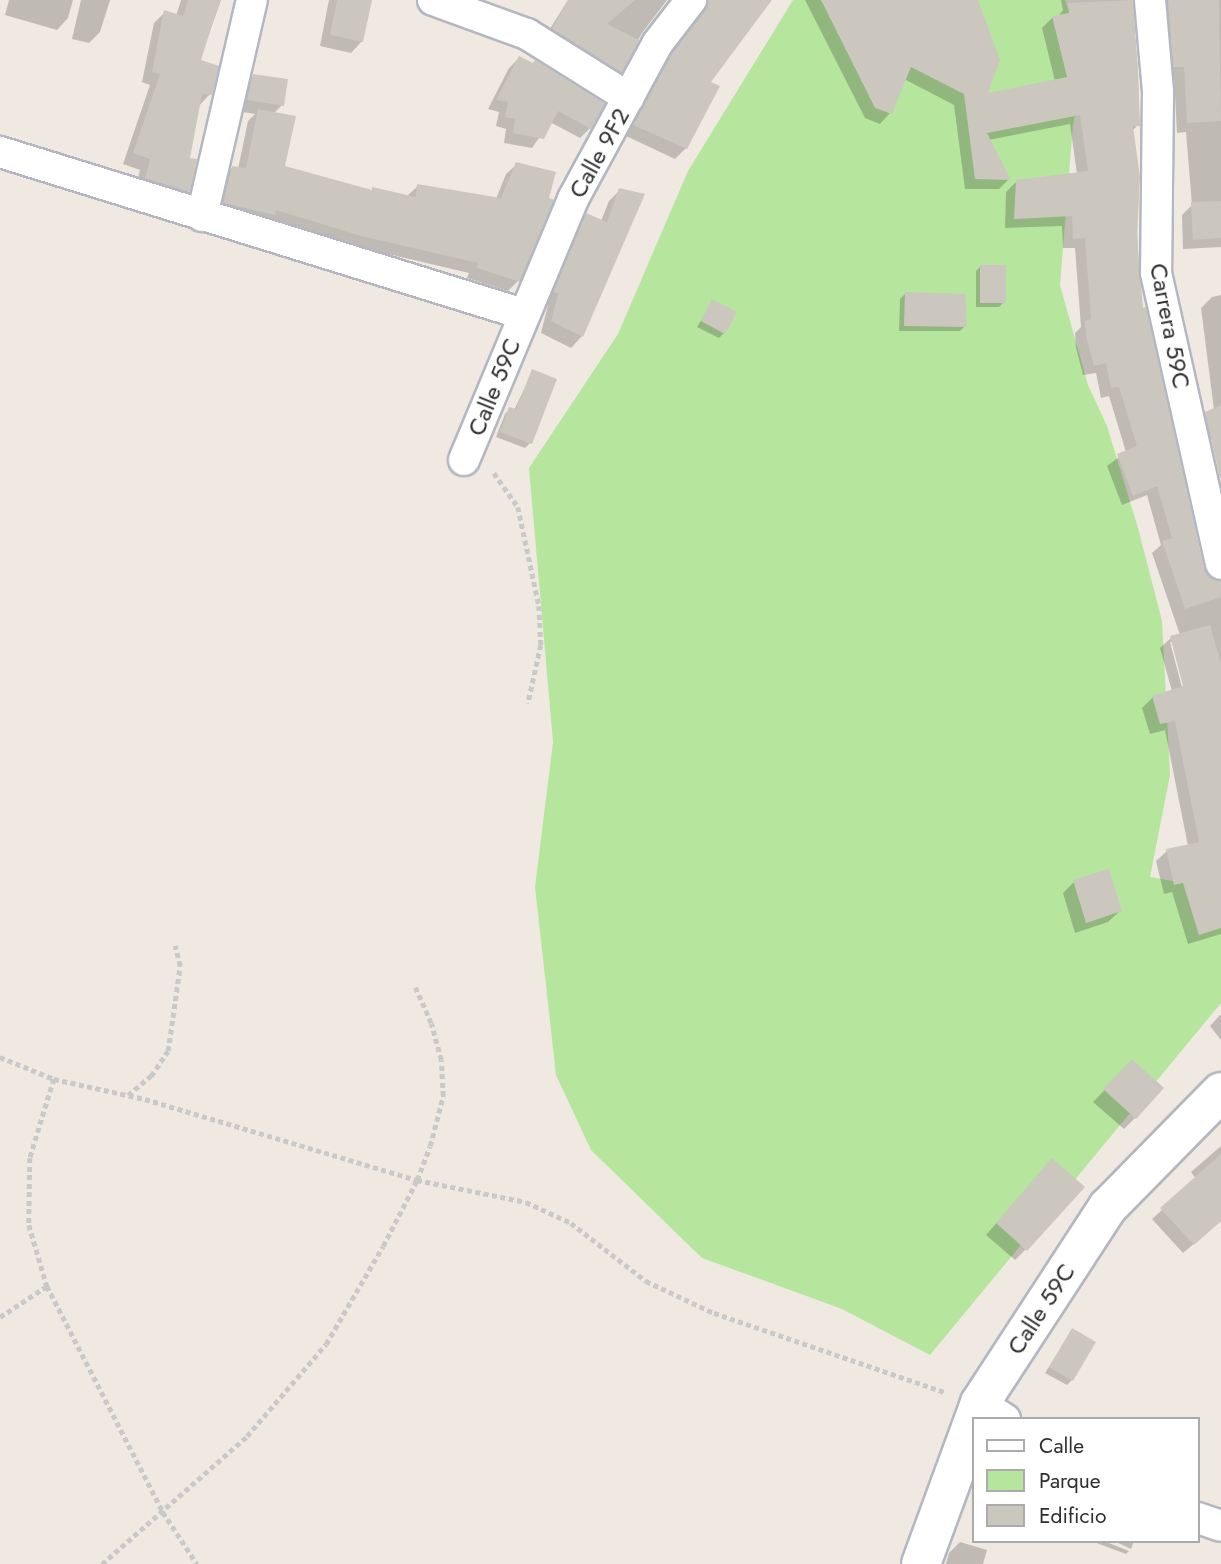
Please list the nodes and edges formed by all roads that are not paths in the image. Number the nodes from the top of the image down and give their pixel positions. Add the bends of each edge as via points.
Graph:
1 (252, 0) edge
2 (433, 0) edge
3 (691, 0) edge
4 (1150, 0) edge
5 (629, 97) junction
6 (0, 152) edge
7 (202, 216) junction
8 (523, 314) junction
9 (1209, 457) edge
10 (464, 460) road end
11 (1221, 564) edge
12 (1221, 1092) edge
13 (992, 1411) edge
14 (972, 1454) edge
15 (1200, 1519) edge
16 (1221, 1526) edge
17 (921, 1564) edge

1 - 7 street
2 - 5 street via 527,34
3 - 5 street, Calle 9F2 via 657,44
4 - 9 street, Carrera 59C via 1158,92 1156,273
5 - 8 street, Calle 9F2 via 573,199
6 - 7 street
7 - 8 street
8 - 10 street, Calle 59C
9 - 11 street, Carrera 59C
12 - 13 street, Calle 59C via 1108,1207
14 - 17 street, Calle 59C
15 - 16 street

